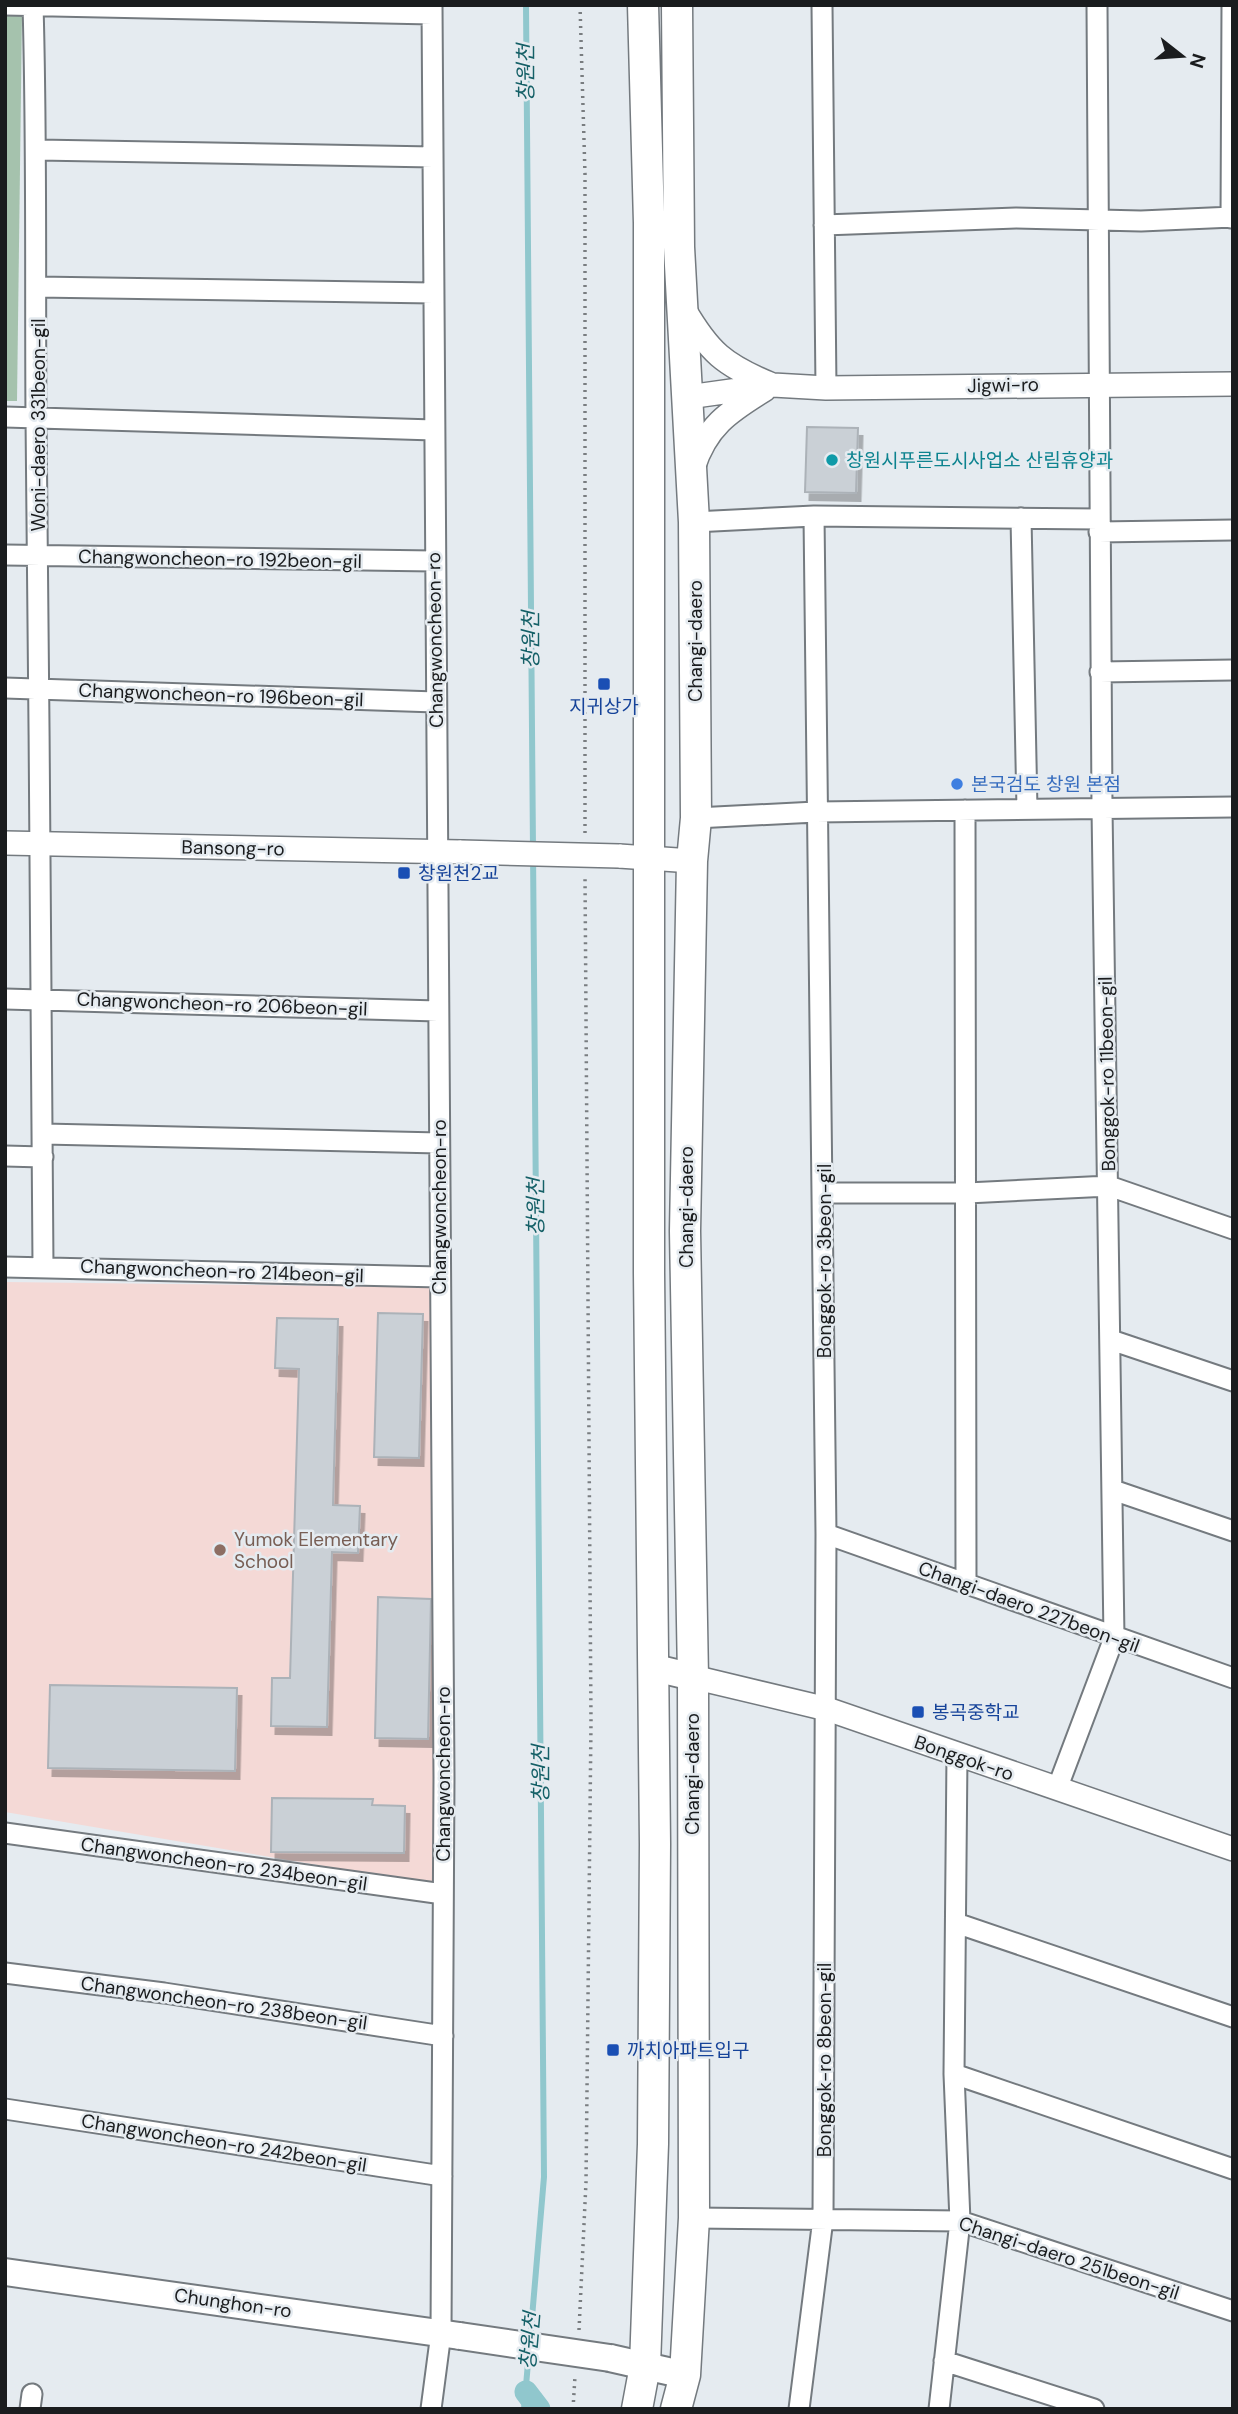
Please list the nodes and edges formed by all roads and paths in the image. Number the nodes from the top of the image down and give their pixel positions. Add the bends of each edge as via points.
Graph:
1 (5, 5) edge
2 (580, 5) edge
3 (643, 5) edge
4 (677, 5) edge
5 (822, 5) edge
6 (1097, 5) edge
7 (1232, 5) edge
8 (33, 6) edge
9 (432, 10) edge
10 (38, 150) junction
11 (433, 157) junction
12 (1232, 218) edge
13 (1097, 220) junction
14 (824, 225) junction
15 (37, 287) junction
16 (433, 293) junction
17 (684, 309) junction
18 (1098, 384) junction
19 (1233, 384) edge
20 (773, 385) junction
21 (826, 388) junction
22 (688, 397) junction
23 (650, 400) junction
24 (5, 417) edge
25 (36, 417) junction
26 (433, 430) junction
27 (691, 473) junction
28 (814, 516) junction
29 (1021, 518) junction
30 (694, 522) junction
31 (1099, 526) junction
32 (1233, 530) edge
33 (5, 555) edge
34 (39, 556) junction
35 (434, 561) junction
36 (1233, 670) edge
37 (1100, 671) junction
38 (5, 688) edge
39 (39, 689) junction
40 (436, 702) junction
41 (1233, 807) edge
42 (1102, 808) junction
43 (1027, 809) junction
44 (965, 810) junction
45 (816, 812) junction
46 (696, 818) junction
47 (585, 837) dead end
48 (5, 843) edge
49 (40, 844) junction
50 (450, 852) junction
51 (649, 858) junction
52 (692, 861) junction
53 (585, 863) dead end
54 (41, 998) junction
55 (5, 999) edge
56 (438, 1011) junction
57 (44, 1134) junction
58 (439, 1143) junction
59 (5, 1156) edge
60 (43, 1157) junction
61 (1109, 1186) junction
62 (967, 1193) junction
63 (824, 1194) junction
64 (1233, 1229) edge
65 (43, 1266) junction
66 (5, 1267) edge
67 (440, 1277) junction
68 (1111, 1340) junction
69 (1233, 1381) edge
70 (1112, 1490) junction
71 (1233, 1531) edge
72 (826, 1534) junction
73 (966, 1584) junction
74 (1114, 1637) junction
75 (655, 1668) junction
76 (693, 1677) junction
77 (1233, 1678) edge
78 (827, 1709) junction
79 (957, 1755) junction
80 (1057, 1789) junction
81 (5, 1833) edge
82 (1233, 1849) edge
83 (443, 1894) junction
84 (956, 1923) junction
85 (5, 1973) edge
86 (1233, 2017) edge
87 (443, 2036) junction
88 (954, 2074) junction
89 (5, 2109) edge
90 (1233, 2169) edge
91 (442, 2176) junction
92 (694, 2218) junction
93 (823, 2219) junction
94 (960, 2221) junction
95 (5, 2272) edge
96 (1233, 2311) edge
97 (579, 2333) dead end
98 (451, 2334) junction
99 (944, 2361) junction
100 (645, 2366) junction
101 (576, 2371) dead end
102 (685, 2375) junction
103 (431, 2409) edge
104 (573, 2409) edge
105 (636, 2409) edge
106 (676, 2409) edge
107 (799, 2409) edge
108 (939, 2409) edge
109 (1094, 2409) edge

1 - 8 street
2 - 47 path via 585,174
3 - 23 main road, Changi-daero
4 - 17 main road, Changi-daero
5 - 14 street
6 - 13 street, Bonggok-ro 11beon-gil
7 - 12 street
8 - 9 street
8 - 10 street, Woni-daero 331beon-gil
9 - 11 street, Changwoncheon-ro
10 - 11 street
10 - 15 street, Woni-daero 331beon-gil
11 - 16 street, Changwoncheon-ro
12 - 13 street
13 - 14 street
13 - 18 street, Bonggok-ro 11beon-gil
14 - 21 street
15 - 16 street
15 - 25 street, Woni-daero 331beon-gil
16 - 26 street, Changwoncheon-ro
17 - 20 street, Jigwi-ro via 721,360
17 - 22 main road, Changi-daero
18 - 19 street, Jigwi-ro
18 - 21 street, Jigwi-ro
18 - 31 street, Bonggok-ro 11beon-gil
20 - 21 street, Jigwi-ro
20 - 22 street, Jigwi-ro
20 - 27 street via 714,426
22 - 23 main road
22 - 27 main road, Changi-daero
23 - 51 main road, Changi-daero
24 - 25 street
25 - 26 street
25 - 34 street, Woni-daero 331beon-gil
26 - 35 street, Changwoncheon-ro
27 - 30 main road, Changi-daero
28 - 29 street
28 - 30 street
28 - 45 street, Bonggok-ro 3beon-gil
29 - 31 street
29 - 43 street
30 - 46 main road, Changi-daero
31 - 32 street
31 - 37 street, Bonggok-ro 11beon-gil
33 - 34 street, Changwoncheon-ro 192beon-gil
34 - 35 street, Changwoncheon-ro 192beon-gil
34 - 39 street, Woni-daero 331beon-gil
35 - 40 street, Changwoncheon-ro
36 - 37 street
37 - 42 street, Bonggok-ro 11beon-gil
38 - 39 street, Changwoncheon-ro 196beon-gil
39 - 40 street, Changwoncheon-ro 196beon-gil
39 - 49 street, Woni-daero 331beon-gil
40 - 50 street, Changwoncheon-ro
41 - 42 street
42 - 43 street
42 - 61 street, Bonggok-ro 11beon-gil
43 - 44 street
44 - 45 street
44 - 62 street
45 - 46 street
45 - 63 street, Bonggok-ro 3beon-gil
46 - 52 main road, Changi-daero
48 - 49 street, Bansong-ro
49 - 50 street, Bansong-ro
49 - 54 street, Woni-daero 331beon-gil
50 - 51 street, Bansong-ro, bridge
50 - 56 street, Changwoncheon-ro
51 - 52 street
51 - 75 main road, Changi-daero
52 - 76 main road, Changi-daero via 685,1231
53 - 97 path via 591,1722 586,2182
54 - 55 street, Changwoncheon-ro 206beon-gil
54 - 56 street, Changwoncheon-ro 206beon-gil
54 - 57 street, Woni-daero 331beon-gil
56 - 58 street, Changwoncheon-ro
57 - 58 street
57 - 60 street, Woni-daero 331beon-gil
58 - 67 street, Changwoncheon-ro
59 - 60 street
60 - 65 street, Woni-daero 331beon-gil
61 - 62 street
61 - 64 street
61 - 68 street, Bonggok-ro 11beon-gil
62 - 63 street
62 - 73 street
63 - 72 street, Bonggok-ro 3beon-gil
65 - 66 street, Changwoncheon-ro 214beon-gil
65 - 67 street, Changwoncheon-ro 214beon-gil
67 - 83 street, Changwoncheon-ro
68 - 69 street
68 - 70 street, Bonggok-ro 11beon-gil
70 - 71 street
70 - 74 street, Bonggok-ro 11beon-gil
72 - 73 street, Changi-daero 227beon-gil
72 - 78 street, Bonggok-ro 3beon-gil
73 - 74 street, Changi-daero 227beon-gil
74 - 77 street, Changi-daero 227beon-gil
74 - 80 street, Bonggok-ro 11beon-gil
75 - 76 main road
75 - 100 main road, Changi-daero via 653,2144
76 - 78 street, Bonggok-ro
76 - 92 main road, Changi-daero
78 - 79 street, Bonggok-ro
78 - 93 street, Bonggok-ro 8beon-gil
79 - 80 street, Bonggok-ro
79 - 84 street
80 - 82 street, Bonggok-ro
81 - 83 street, Changwoncheon-ro 234beon-gil
83 - 87 street, Changwoncheon-ro
84 - 86 street
84 - 88 street
85 - 87 street, Changwoncheon-ro 238beon-gil
87 - 91 street, Changwoncheon-ro
88 - 90 street
88 - 94 street
89 - 91 street, Changwoncheon-ro 242beon-gil
91 - 98 street, Changwoncheon-ro
92 - 93 street, Changi-daero 251beon-gil
92 - 102 main road, Changi-daero
93 - 94 street, Changi-daero 251beon-gil
93 - 107 street, Bonggok-ro 8beon-gil
94 - 96 street, Changi-daero 251beon-gil
94 - 99 street
95 - 98 main road, Chunghon-ro
98 - 100 main road, Chunghon-ro, bridge
98 - 103 street, Changwoncheon-ro
99 - 108 street
99 - 109 street
100 - 102 main road
100 - 105 main road, Changi-daero
101 - 104 path
102 - 106 main road, Changi-daero

